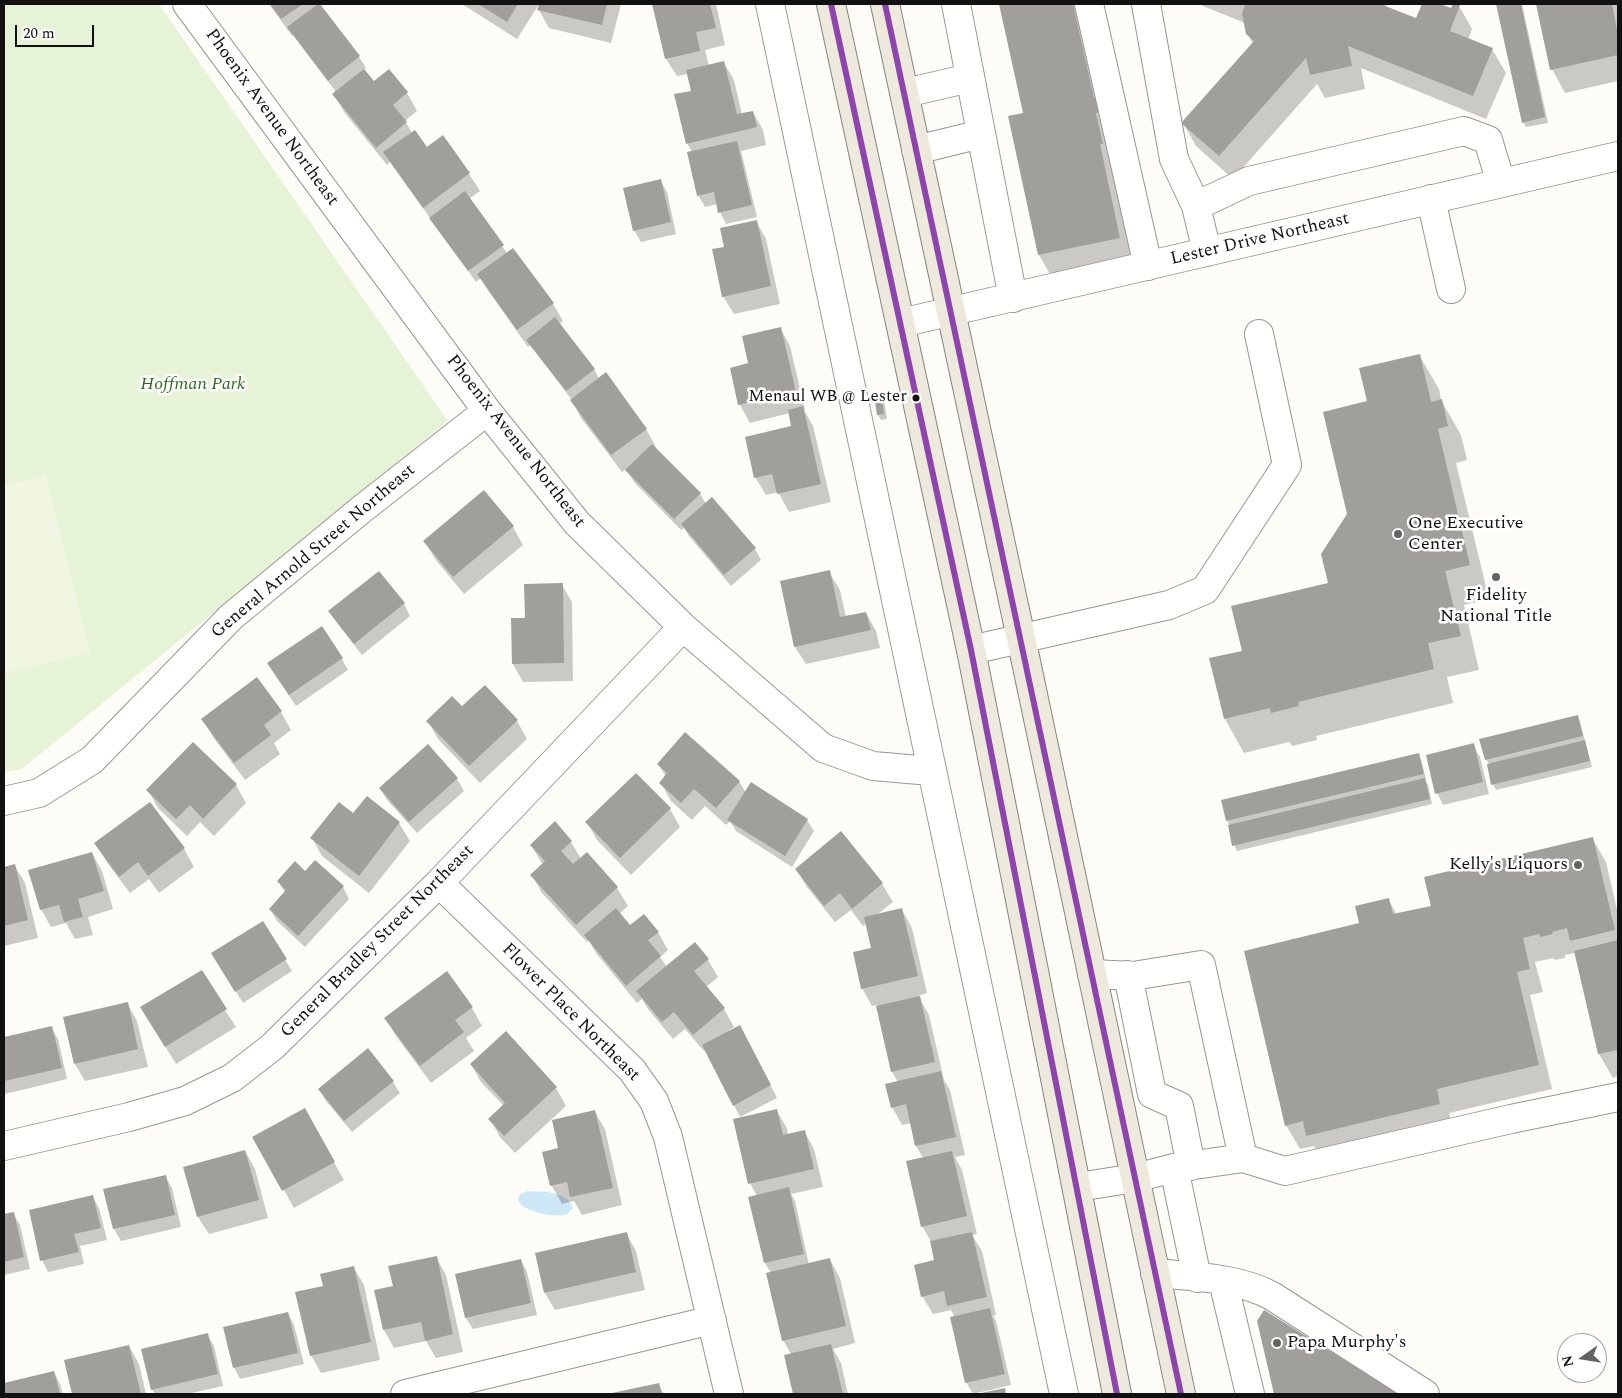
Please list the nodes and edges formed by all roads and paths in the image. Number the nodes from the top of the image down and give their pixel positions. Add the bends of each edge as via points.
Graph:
1 (187, 4) edge
2 (770, 4) edge
3 (831, 4) edge
4 (885, 4) edge
5 (956, 4) edge
6 (1090, 4) edge
7 (1146, 4) edge
8 (970, 78) junction
9 (905, 93) junction
10 (981, 134) junction
11 (916, 150) junction
12 (1618, 156) edge
13 (1501, 183) junction
14 (1431, 200) junction
15 (1196, 206) junction
16 (1207, 252) junction
17 (1148, 266) junction
18 (1451, 289) dead end
19 (1012, 298) junction
20 (952, 312) junction
21 (901, 323) junction
22 (1259, 334) dead end
23 (488, 411) junction
24 (683, 627) junction
25 (1021, 638) junction
26 (972, 650) junction
27 (931, 771) junction
28 (4, 802) edge
29 (439, 883) junction
30 (1092, 974) junction
31 (1128, 976) junction
32 (1618, 1097) edge
33 (4, 1146) edge
34 (1243, 1158) junction
35 (1183, 1167) junction
36 (1135, 1178) junction
37 (1078, 1187) junction
38 (1155, 1273) junction
39 (1197, 1278) junction
40 (1224, 1281) junction
41 (712, 1320) junction
42 (405, 1394) edge
43 (729, 1394) edge
44 (1064, 1394) edge
45 (1117, 1394) edge
46 (1181, 1394) edge
47 (1250, 1394) edge
48 (1425, 1394) edge

1 - 23 street, Phoenix Avenue Northeast
2 - 27 street
3 - 21 main road
4 - 9 main road
5 - 8 street
6 - 17 street
7 - 15 street via 1174,159
8 - 9 street
8 - 10 street
9 - 11 main road
10 - 11 street
10 - 19 street
11 - 20 main road
12 - 13 street, Lester Drive Northeast
13 - 14 street, Lester Drive Northeast
13 - 15 street via 1488,140 1464,132 1249,181
14 - 16 street, Lester Drive Northeast
14 - 18 street
15 - 16 street
16 - 17 street, Lester Drive Northeast
17 - 19 street, Lester Drive Northeast
19 - 20 street, Lester Drive Northeast
20 - 21 street, Lester Drive Northeast
20 - 25 main road
21 - 26 main road
22 - 25 street via 1287,465 1205,590 1169,605
23 - 24 street, Phoenix Avenue Northeast via 577,523
23 - 28 street, General Arnold Street Northeast via 231,617 92,760 39,793
24 - 27 street, Phoenix Avenue Northeast via 823,748 873,766
24 - 29 street, General Bradley Street Northeast
25 - 26 street
25 - 30 main road
26 - 37 main road
27 - 44 street
29 - 33 street, General Bradley Street Northeast via 272,1047 232,1078 185,1102
29 - 41 street, Flower Place Northeast via 632,1070 654,1101 668,1137
30 - 31 street
30 - 36 main road
31 - 34 street via 1201,965
31 - 35 street via 1152,1094 1179,1106
32 - 34 street via 1285,1171
34 - 35 street
35 - 36 street
35 - 39 street
36 - 37 street
36 - 38 main road
37 - 45 main road
38 - 39 street
38 - 46 main road
39 - 40 street
40 - 47 street
40 - 48 street via 1257,1288 1272,1296
41 - 42 street
41 - 43 street, Flower Place Northeast

